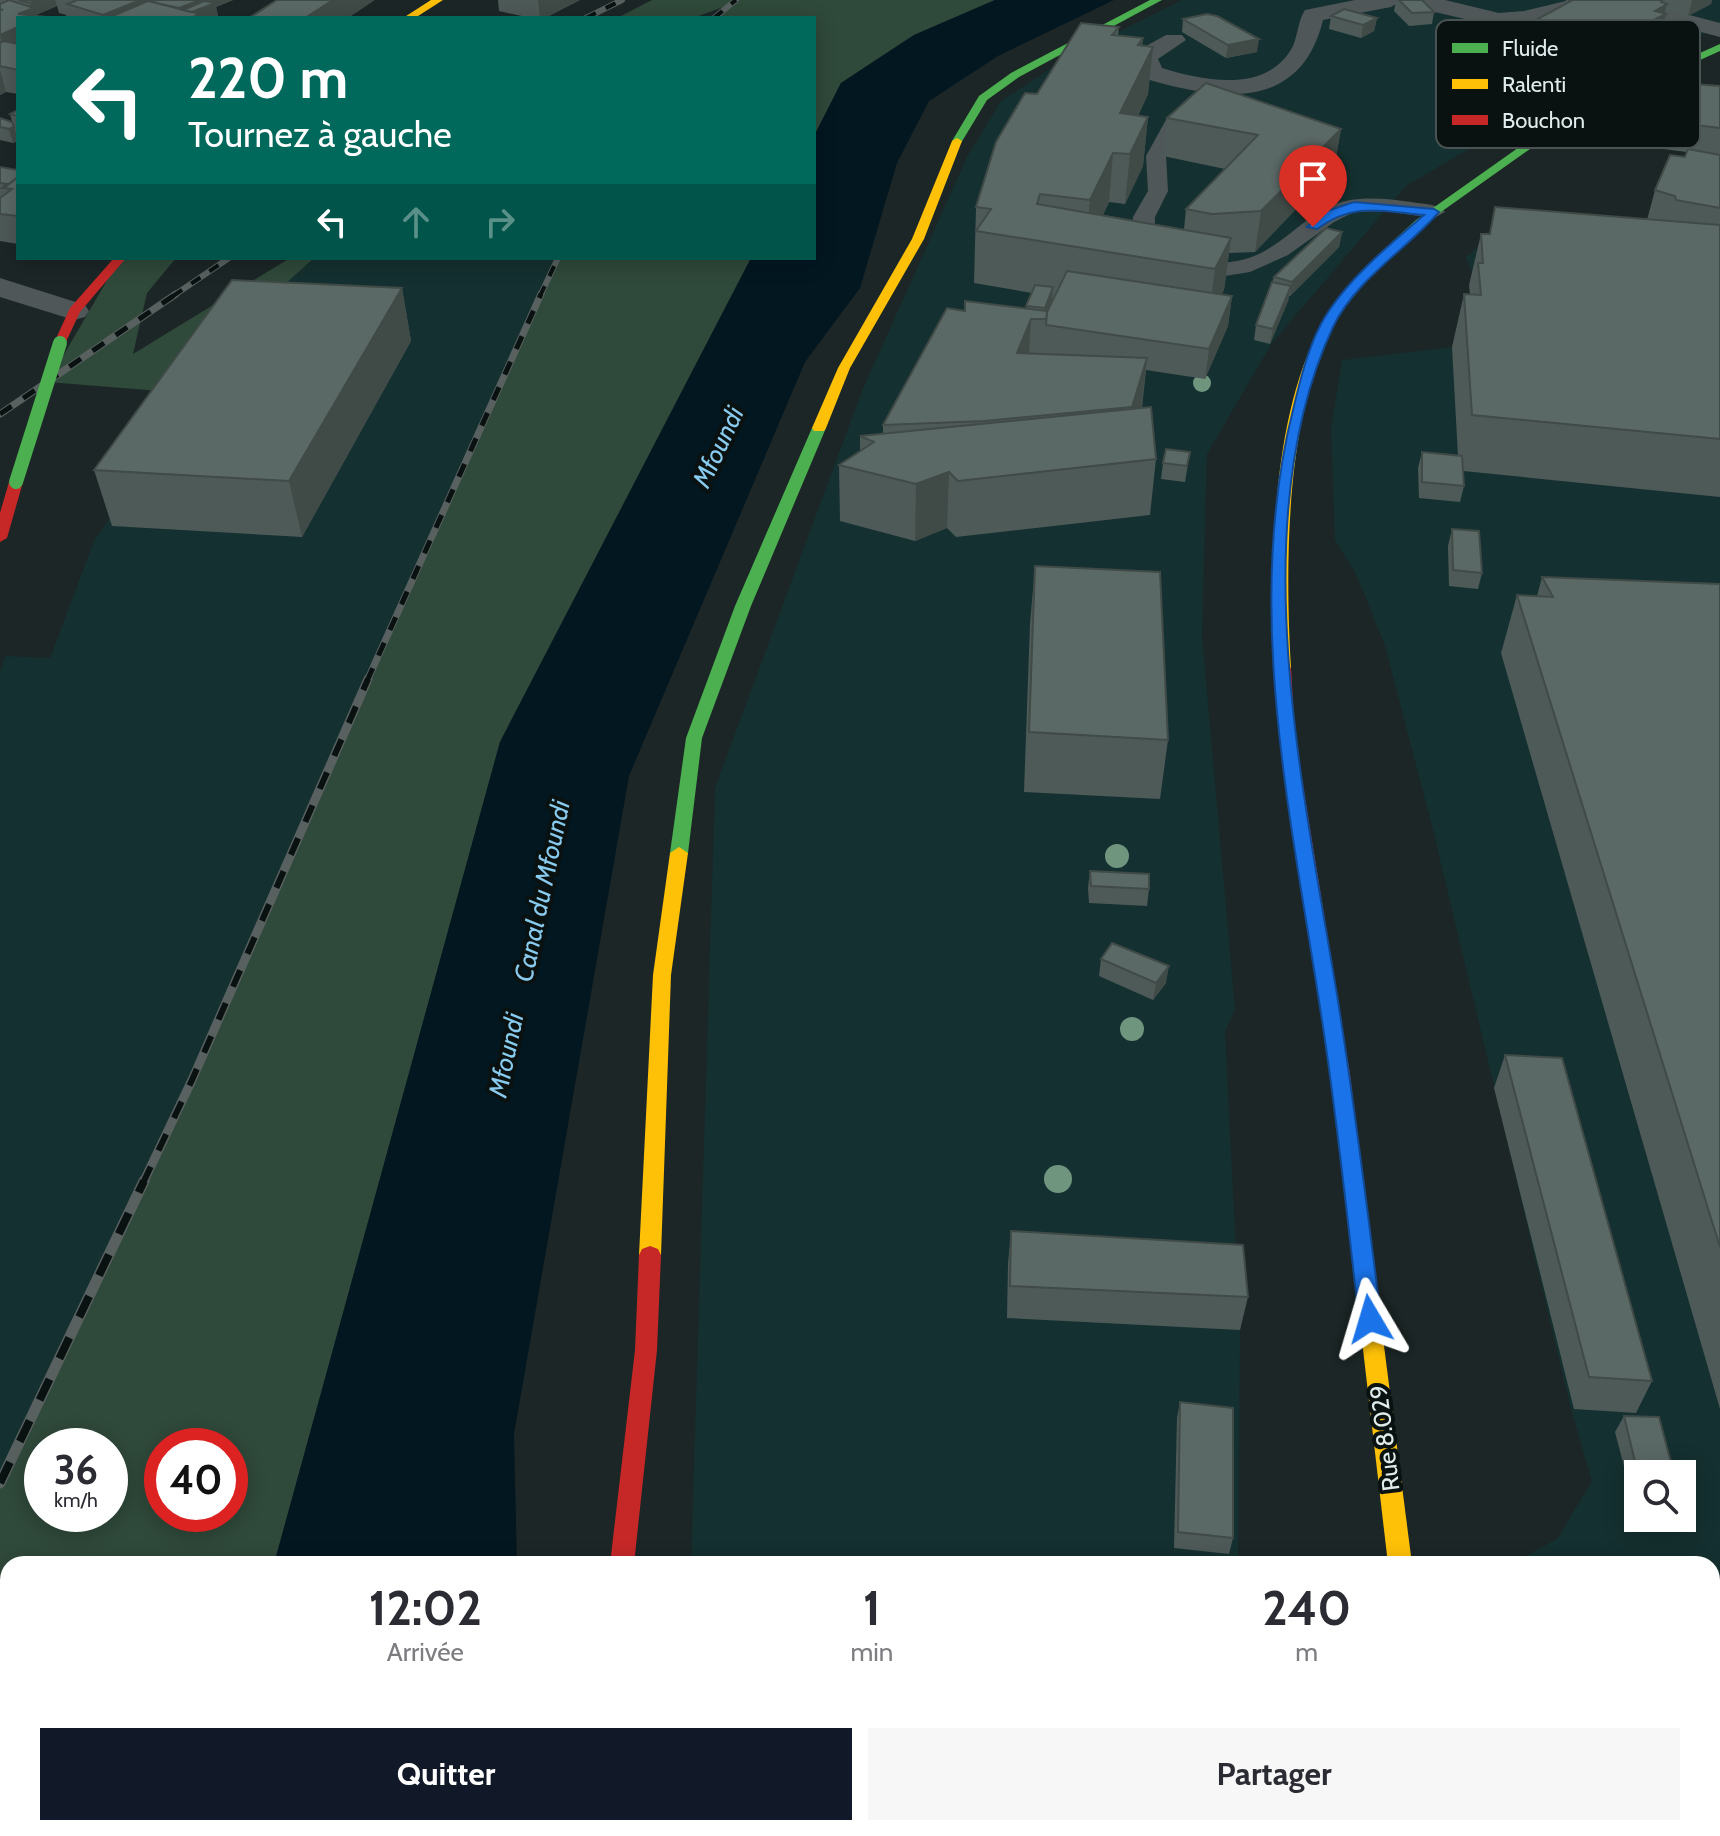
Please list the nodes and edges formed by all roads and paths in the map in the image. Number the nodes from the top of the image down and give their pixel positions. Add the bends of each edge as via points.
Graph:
1 (438, 0) edge
2 (1157, 0) edge
3 (1391, 0) edge
4 (1413, 0) edge
5 (1597, 0) edge
6 (1604, 0) edge
7 (411, 16) edge
8 (1681, 20) edge
9 (1700, 25) edge
10 (1720, 30) edge
11 (1174, 40) dead end
12 (1720, 47) edge
13 (1700, 56) edge
14 (1174, 122) edge
15 (1525, 148) edge
16 (1434, 212) junction
17 (118, 260) edge
18 (0, 287) edge
19 (74, 311) junction
20 (0, 538) edge
21 (623, 1556) edge
22 (1399, 1556) edge

1 - 7 main road
2 - 21 main road via 1015,75 983,98 962,128 918,239 844,368 743,606 694,738 662,975 646,1350
3 - 11 street via 1313,15 1304,50 1284,71 1251,88 1223,90 1152,73 1145,56
4 - 5 street via 1496,20 1529,19
6 - 8 street
9 - 10 street
12 - 13 main road, Rue 8.029
14 - 16 lane via 1156,156 1158,191 1144,217 1143,247 1177,262 1222,272 1245,268 1283,250 1331,213 1354,206
15 - 16 main road, Rue 8.029
16 - 22 main road, Rue 8.029 via 1373,266 1328,323 1308,374 1291,444 1281,509 1278,591 1287,736 1340,1074
17 - 19 main road
18 - 19 street
19 - 20 main road, bridge

